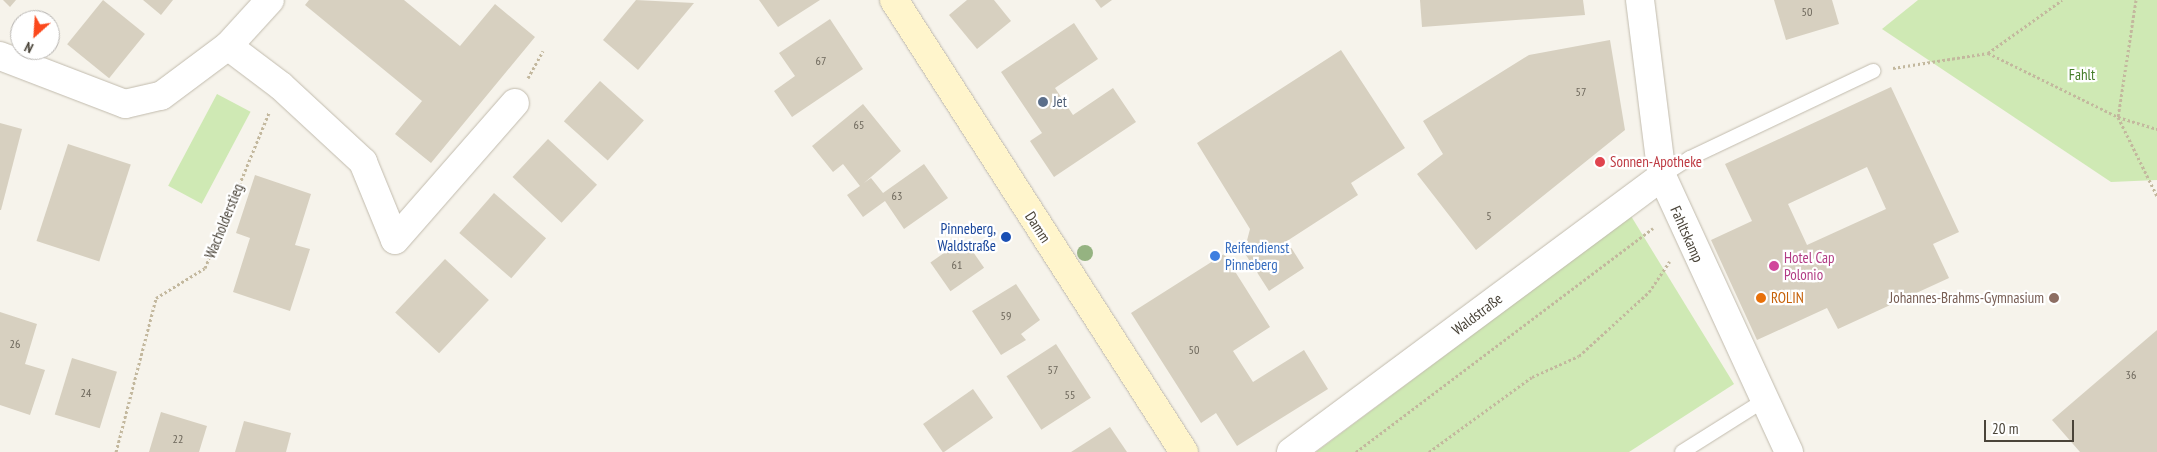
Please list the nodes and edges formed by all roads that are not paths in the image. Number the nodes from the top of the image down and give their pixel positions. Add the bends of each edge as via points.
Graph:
1 (270, 0) edge
2 (894, 0) edge
3 (1640, 0) edge
4 (228, 46) junction
5 (0, 56) edge
6 (1872, 71) road end
7 (515, 103) dead end
8 (1662, 176) junction
9 (1763, 401) junction
10 (1184, 452) edge
11 (1292, 452) edge
12 (1682, 452) edge
13 (1789, 452) edge

1 - 4 street
2 - 10 main road, Damm
3 - 8 street, Fahltskamp
4 - 5 street via 161,96 125,104
4 - 7 street via 281,86 363,162 395,240
6 - 8 lane via 1690,158
8 - 9 street, Fahltskamp
8 - 11 street, Waldstraße
9 - 12 lane
9 - 13 street, Fahltskamp

